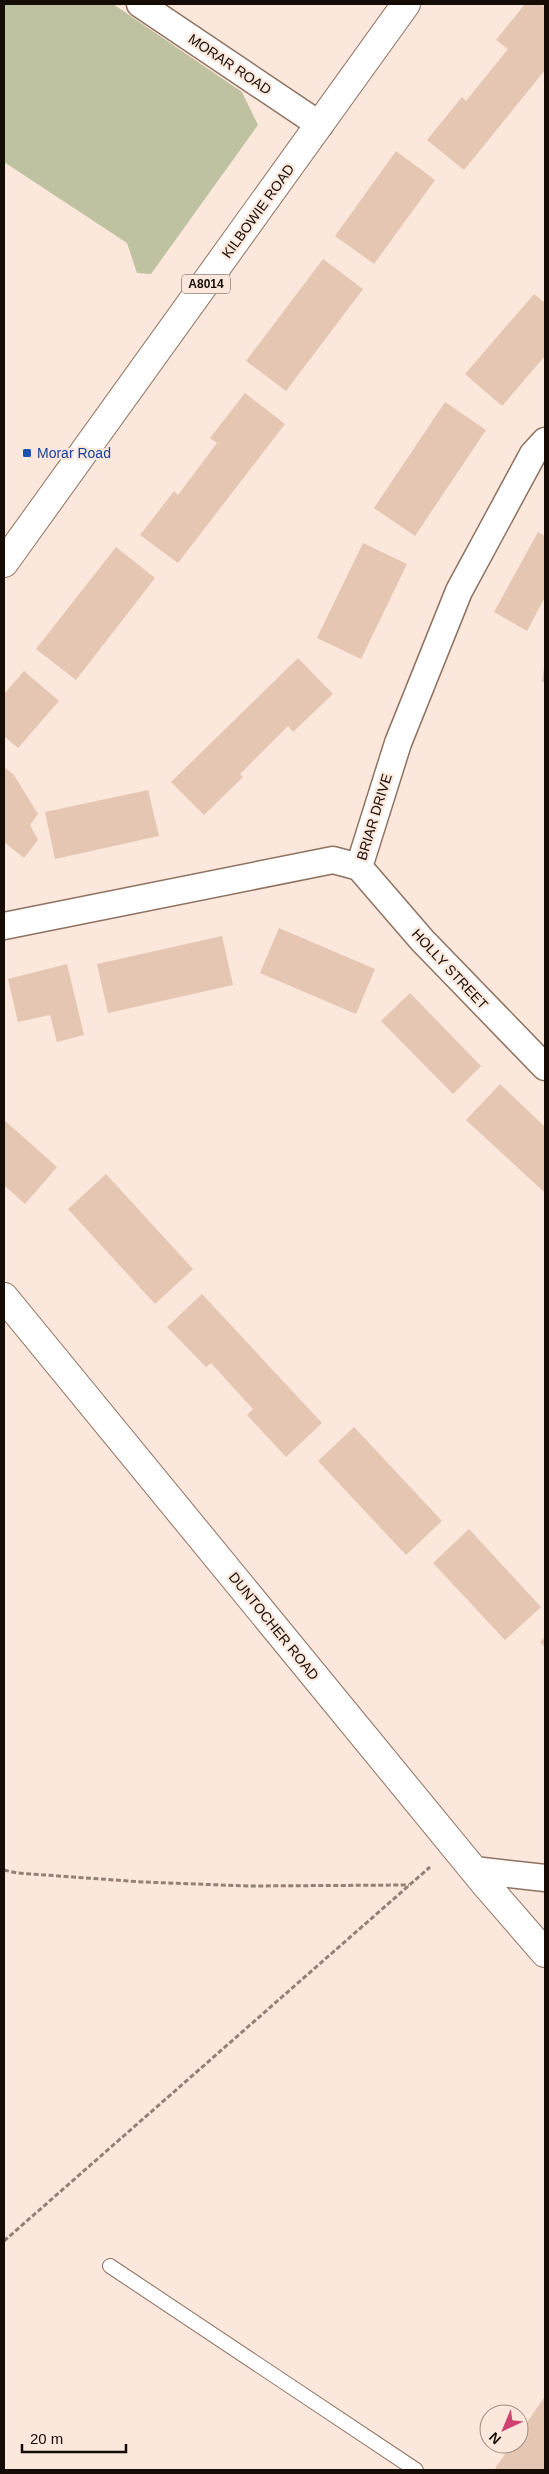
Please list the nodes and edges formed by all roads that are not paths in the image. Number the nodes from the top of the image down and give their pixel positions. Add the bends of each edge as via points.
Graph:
1 (140, 4) edge
2 (406, 4) edge
3 (320, 125) junction
4 (545, 441) edge
5 (4, 563) edge
6 (359, 867) junction
7 (4, 926) edge
8 (545, 1067) edge
9 (4, 1297) edge
10 (474, 1870) junction
11 (545, 1878) edge
12 (545, 1953) edge
13 (110, 2266) dead end
14 (416, 2470) edge

1 - 3 street, MORAR ROAD
2 - 3 main road, KILBOWIE ROAD / A8014
3 - 5 main road, KILBOWIE ROAD / A8014
4 - 6 street, BRIAR DRIVE via 533,454 458,591 398,743
6 - 7 street, BRIAR DRIVE via 333,860
6 - 8 street, HOLLY STREET via 422,940
9 - 10 main road, DUNTOCHER ROAD
10 - 11 street
10 - 12 main road, DUNTOCHER ROAD
13 - 14 lane

